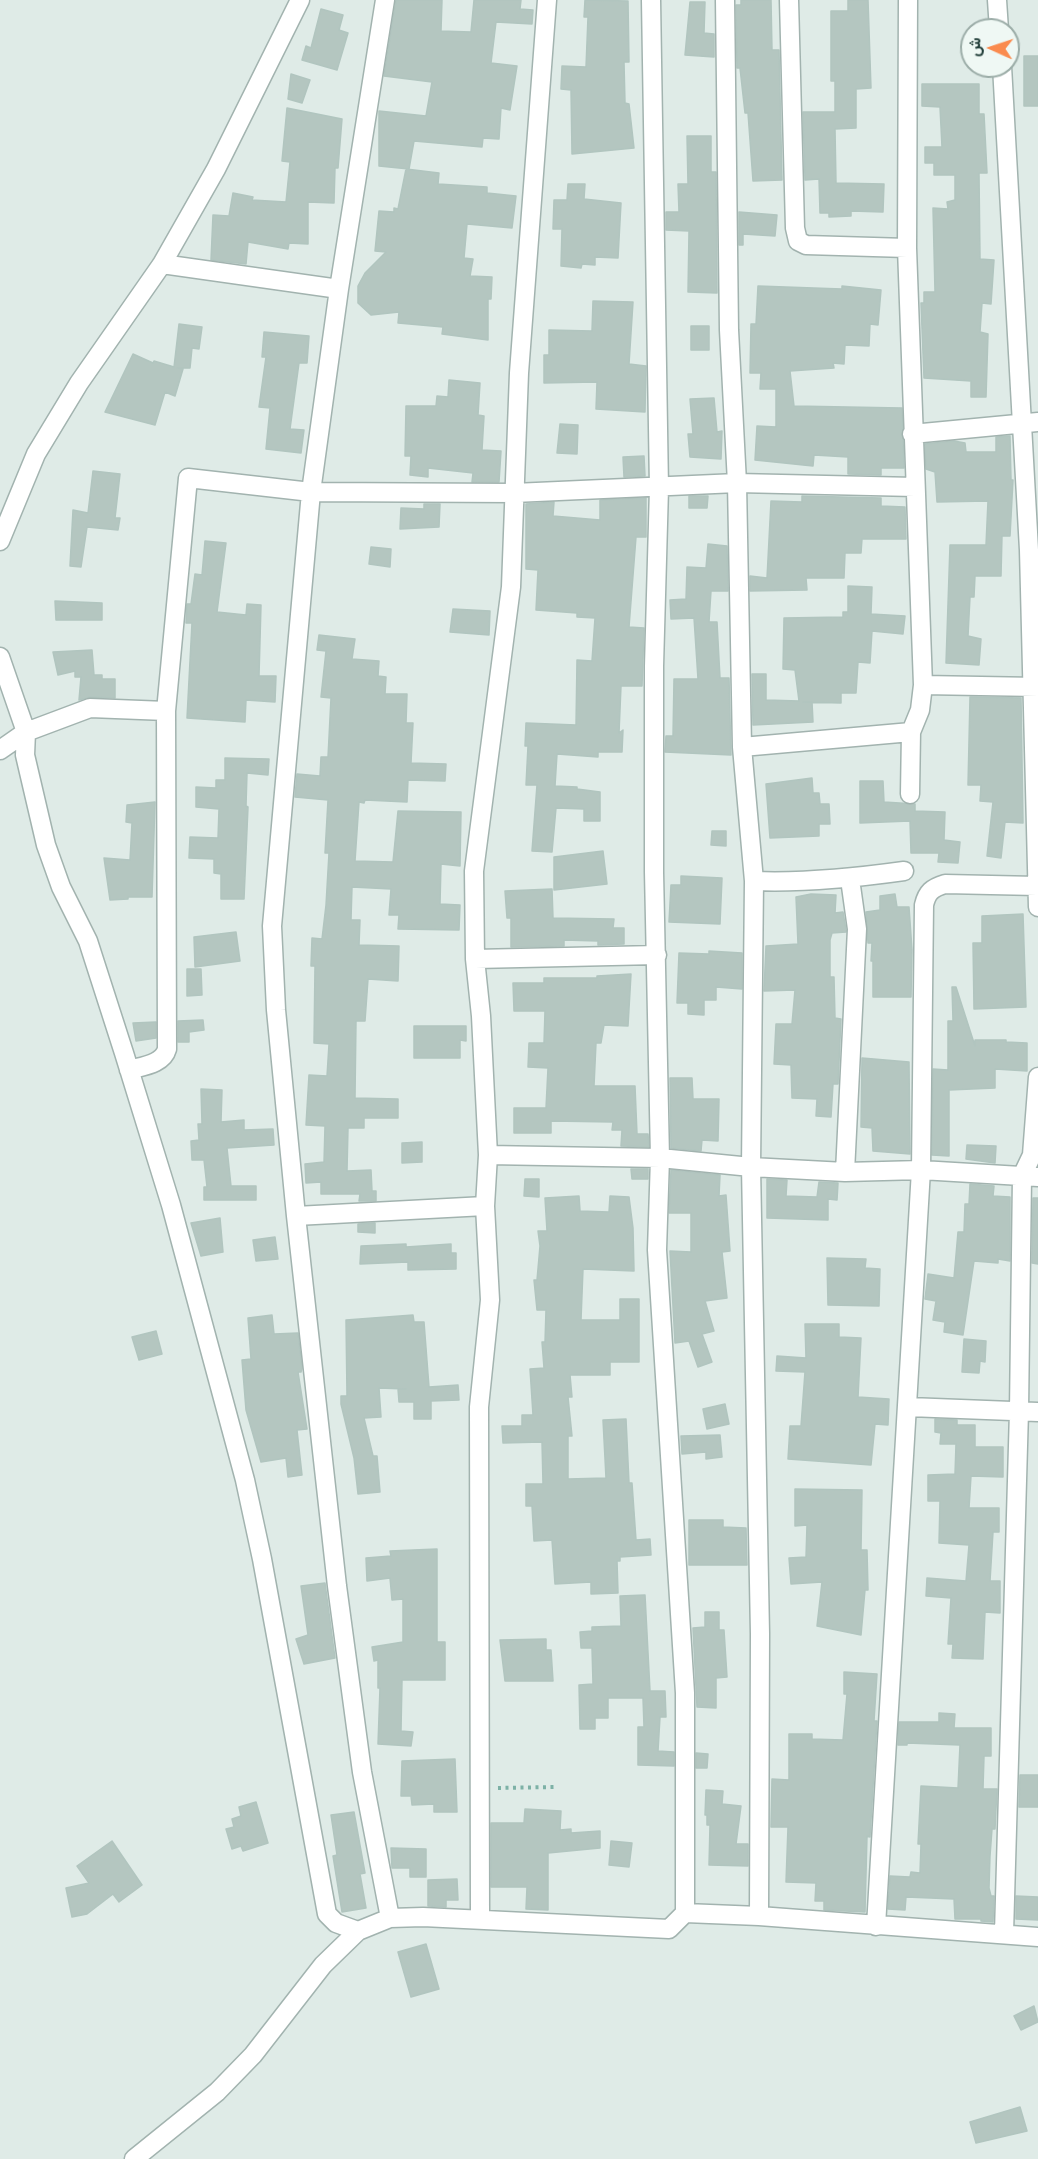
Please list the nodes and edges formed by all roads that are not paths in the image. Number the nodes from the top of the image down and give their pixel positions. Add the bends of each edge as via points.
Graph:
1 (300, 0) edge
2 (386, 0) edge
3 (548, 0) edge
4 (651, 0) edge
5 (725, 0) edge
6 (789, 0) edge
7 (908, 0) edge
8 (998, 0) edge
9 (999, 18) edge
10 (1003, 78) edge
11 (907, 248) junction
12 (162, 264) junction
13 (339, 289) junction
14 (1030, 422) edge
15 (912, 434) junction
16 (737, 483) junction
17 (915, 487) junction
18 (659, 488) junction
19 (311, 492) junction
20 (514, 493) junction
21 (0, 541) edge
22 (0, 657) edge
23 (923, 685) junction
24 (1036, 687) edge
25 (166, 711) junction
26 (26, 732) junction
27 (911, 732) junction
28 (742, 747) junction
29 (0, 750) edge
30 (910, 794) dead end
31 (904, 871) dead end
32 (850, 879) junction
33 (754, 881) junction
34 (1037, 886) edge
35 (1038, 907) edge
36 (657, 955) junction
37 (475, 959) junction
38 (129, 1070) junction
39 (1038, 1077) edge
40 (488, 1155) junction
41 (660, 1158) junction
42 (751, 1167) junction
43 (921, 1170) junction
44 (845, 1172) junction
45 (1030, 1176) edge
46 (485, 1206) junction
47 (296, 1216) junction
48 (909, 1407) junction
49 (1019, 1411) junction
50 (1038, 1412) edge
51 (685, 1913) junction
52 (759, 1916) junction
53 (390, 1918) junction
54 (480, 1919) junction
55 (876, 1926) junction
56 (358, 1931) junction
57 (1004, 1933) junction
58 (1038, 1938) edge
59 (134, 2159) edge

1 - 12 street via 216,169
2 - 13 street
3 - 20 street via 519,373
4 - 18 street
5 - 16 street via 729,330
6 - 11 street via 798,241 806,245
7 - 11 street
8 - 9 street
10 - 14 street
11 - 15 street
12 - 13 street
12 - 21 street via 78,383 36,454
13 - 19 street
14 - 15 street
14 - 24 street
15 - 17 street
16 - 17 street
16 - 18 street
16 - 28 street
17 - 23 street
18 - 20 street
18 - 36 street via 654,666
19 - 20 street
19 - 25 street via 188,478
19 - 47 street via 272,926
20 - 37 street via 511,587 474,871
22 - 26 street
23 - 24 street
23 - 27 street via 920,710
24 - 34 street
25 - 26 street via 90,708
25 - 38 street via 167,1049 159,1061
26 - 29 street
26 - 38 street via 25,755 45,845 88,941
27 - 28 street
27 - 30 street
28 - 33 street
31 - 32 street
32 - 33 street
32 - 44 street via 857,929
33 - 42 street
34 - 35 street
34 - 43 street via 945,884 933,887 926,896
36 - 37 street
36 - 41 street
37 - 40 street
38 - 56 street via 171,1205 245,1480 322,1899 327,1914 336,1923
39 - 45 street
40 - 41 street
40 - 46 street
41 - 42 street
41 - 51 street via 659,1302 669,1406 685,1693
42 - 44 street
42 - 52 street via 760,1658
43 - 44 street
43 - 45 street
43 - 48 street
45 - 49 street
46 - 47 street
46 - 54 street via 490,1300 479,1407
47 - 53 street via 347,1664 362,1772
48 - 49 street
48 - 55 street
49 - 50 street
49 - 57 street
51 - 52 street
51 - 54 street via 669,1929
52 - 55 street
53 - 54 street
53 - 56 street
55 - 57 street
56 - 59 street via 323,1965 253,2055 217,2092
57 - 58 street

